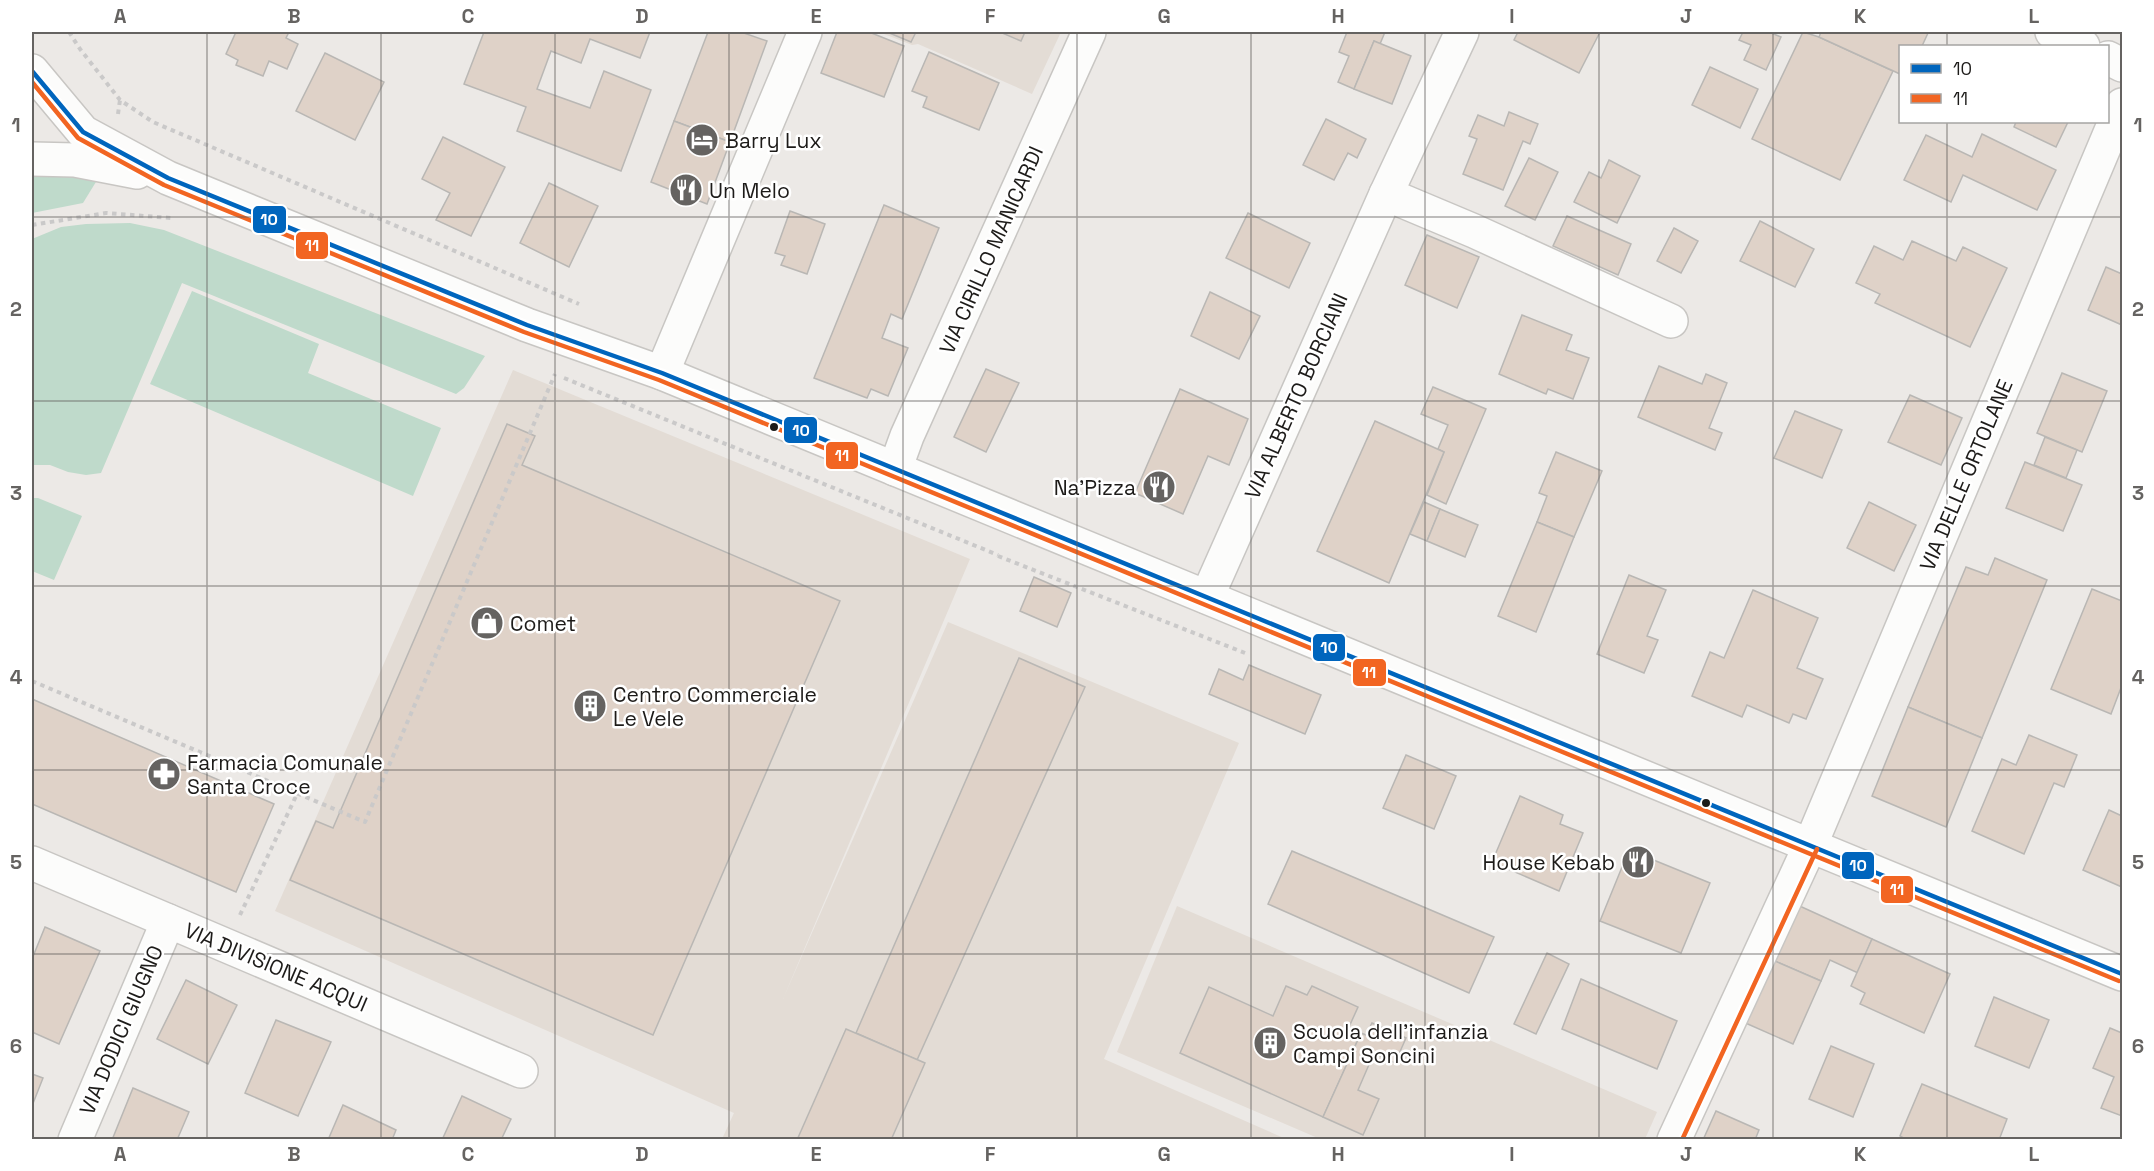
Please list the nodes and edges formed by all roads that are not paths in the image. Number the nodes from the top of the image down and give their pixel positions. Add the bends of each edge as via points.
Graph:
1 (805, 32) edge
2 (1089, 32) edge
3 (1462, 32) edge
4 (2052, 32) edge
5 (2082, 45) edge
6 (32, 71) edge
7 (2122, 105) edge
8 (2116, 137) edge
9 (32, 159) edge
10 (168, 178) junction
11 (1386, 194) junction
12 (1671, 321) dead end
13 (662, 373) junction
14 (896, 469) junction
15 (1207, 597) junction
16 (1810, 846) junction
17 (32, 863) edge
18 (168, 921) junction
19 (2122, 974) edge
20 (521, 1071) dead end
21 (75, 1140) edge
22 (1674, 1140) edge

1 - 13 street
2 - 14 street, VIA CIRILLO MANICARDI
3 - 11 street, VIA ALBERTO BORCIANI
4 - 5 street
6 - 10 street via 83,132
7 - 8 street, VIA DELLE ORTOLANE
8 - 16 street, VIA DELLE ORTOLANE
9 - 10 street via 75,160
10 - 13 street via 527,325
11 - 12 street
11 - 15 street, VIA ALBERTO BORCIANI
13 - 14 street
14 - 15 street
15 - 16 street
16 - 19 street
16 - 22 street, VIA DELLE ORTOLANE
17 - 18 street, VIA DIVISIONE ACQUI
18 - 20 street, VIA DIVISIONE ACQUI
18 - 21 street, VIA DODICI GIUGNO

